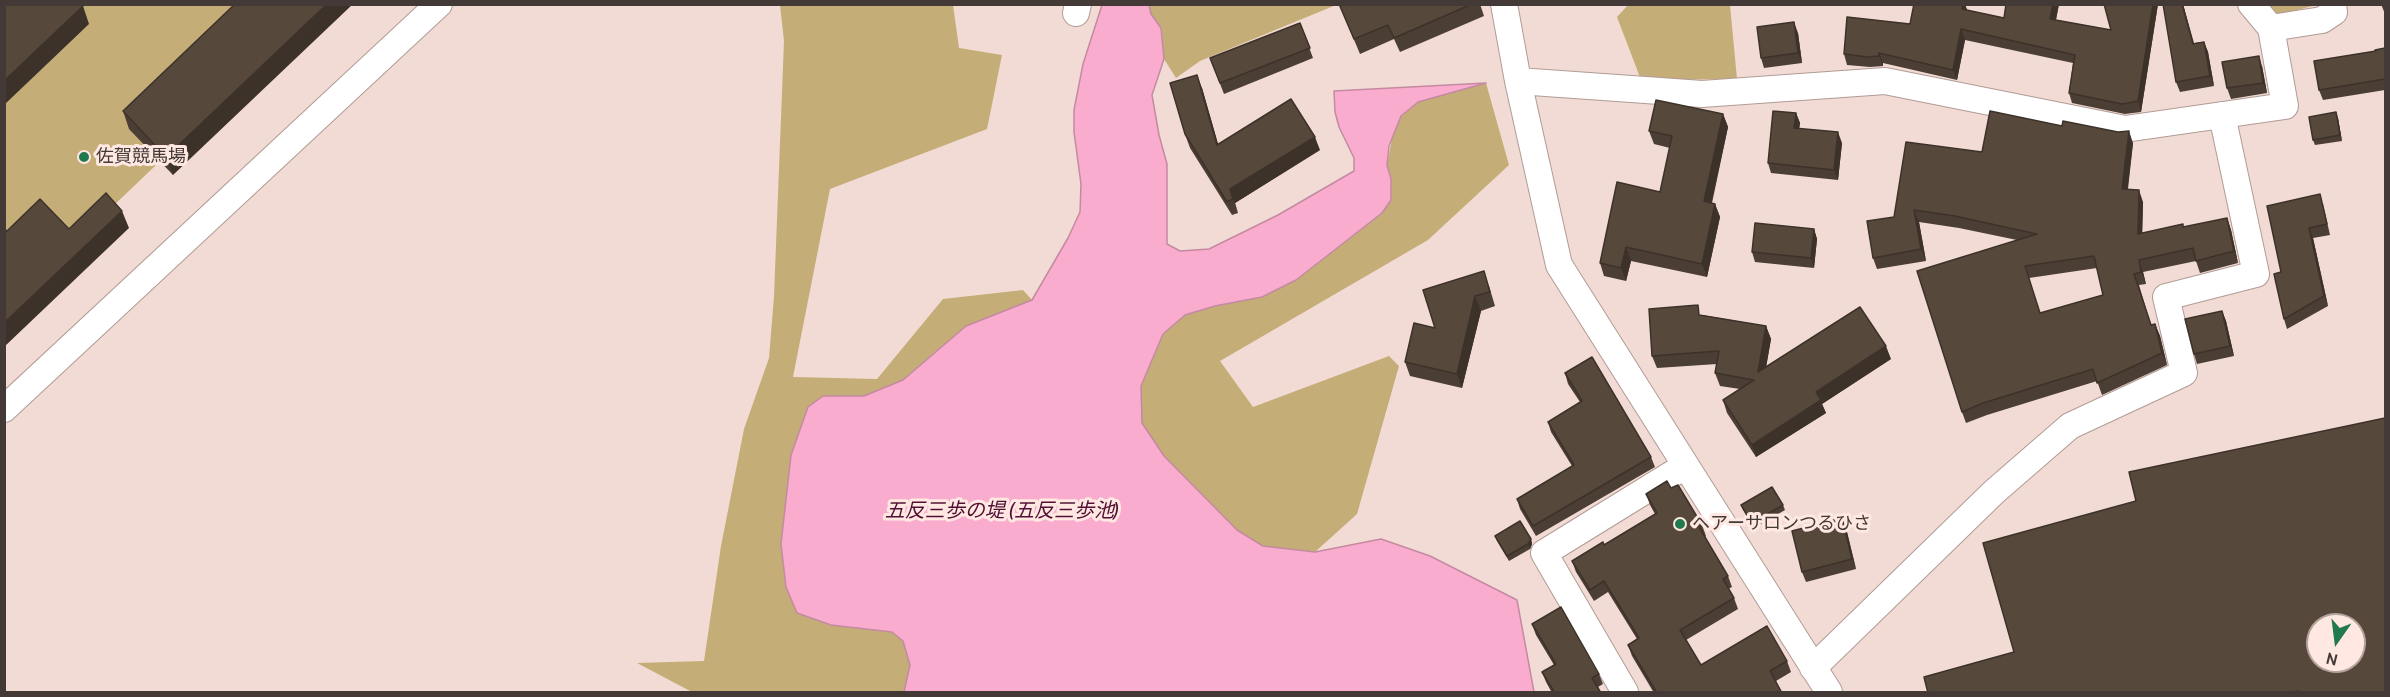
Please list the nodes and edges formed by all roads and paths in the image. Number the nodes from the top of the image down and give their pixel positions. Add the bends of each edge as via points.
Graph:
1 (439, 4) edge
2 (1504, 4) edge
3 (2251, 4) edge
4 (2333, 4) edge
5 (2271, 28) junction
6 (1518, 81) junction
7 (2222, 115) junction
8 (4, 409) edge
9 (1686, 466) junction
10 (1813, 668) junction
11 (1625, 693) edge
12 (1828, 693) edge

1 - 8 street
2 - 6 street
3 - 5 street
4 - 5 street via 2334,12 2322,20
5 - 7 street via 2285,106
6 - 7 street via 1702,94 1885,81 2125,129
6 - 9 street via 1559,265
7 - 10 street via 2256,274 2166,297 2184,373 2070,426 1994,492
9 - 10 street
9 - 11 street via 1544,553
10 - 12 street

